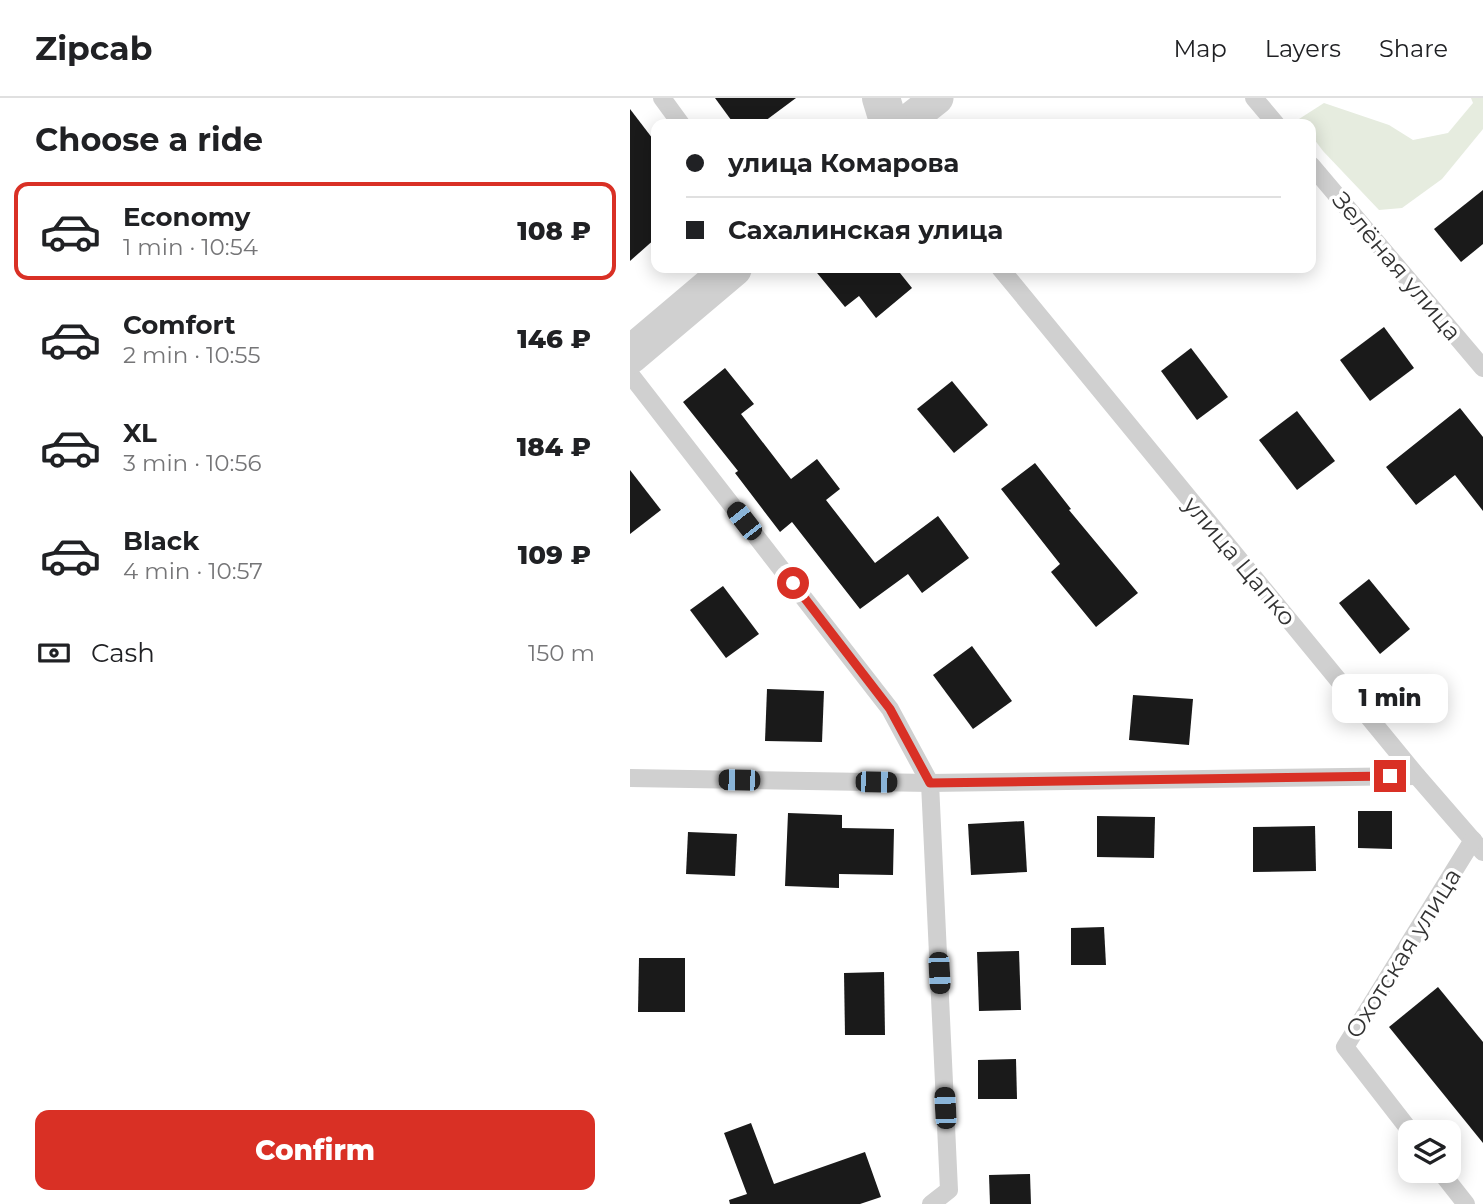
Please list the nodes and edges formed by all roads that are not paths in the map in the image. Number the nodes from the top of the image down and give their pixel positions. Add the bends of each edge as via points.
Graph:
1 (662, 98) edge
2 (881, 98) edge
3 (937, 98) edge
4 (1254, 98) edge
5 (677, 119) edge
6 (887, 119) edge
7 (910, 119) edge
8 (1272, 119) edge
9 (1316, 171) edge
10 (727, 273) edge
11 (1004, 273) edge
12 (630, 355) edge
13 (1483, 368) edge
14 (630, 374) edge
15 (1417, 776) junction
16 (630, 778) edge
17 (930, 783) junction
18 (1478, 846) edge
19 (1402, 1120) edge
20 (1449, 1183) edge
21 (931, 1204) edge
22 (1466, 1204) edge

1 - 5 lane
2 - 6 street
3 - 7 street
4 - 8 lane
9 - 13 lane, Зелёная улица
10 - 12 street
11 - 15 lane, улица Цапко
14 - 17 lane via 890,709
15 - 17 lane
15 - 18 lane, улица Цапко
16 - 17 lane
17 - 21 lane via 949,1190
18 - 19 lane, Охотская улица via 1345,1047
20 - 22 lane

